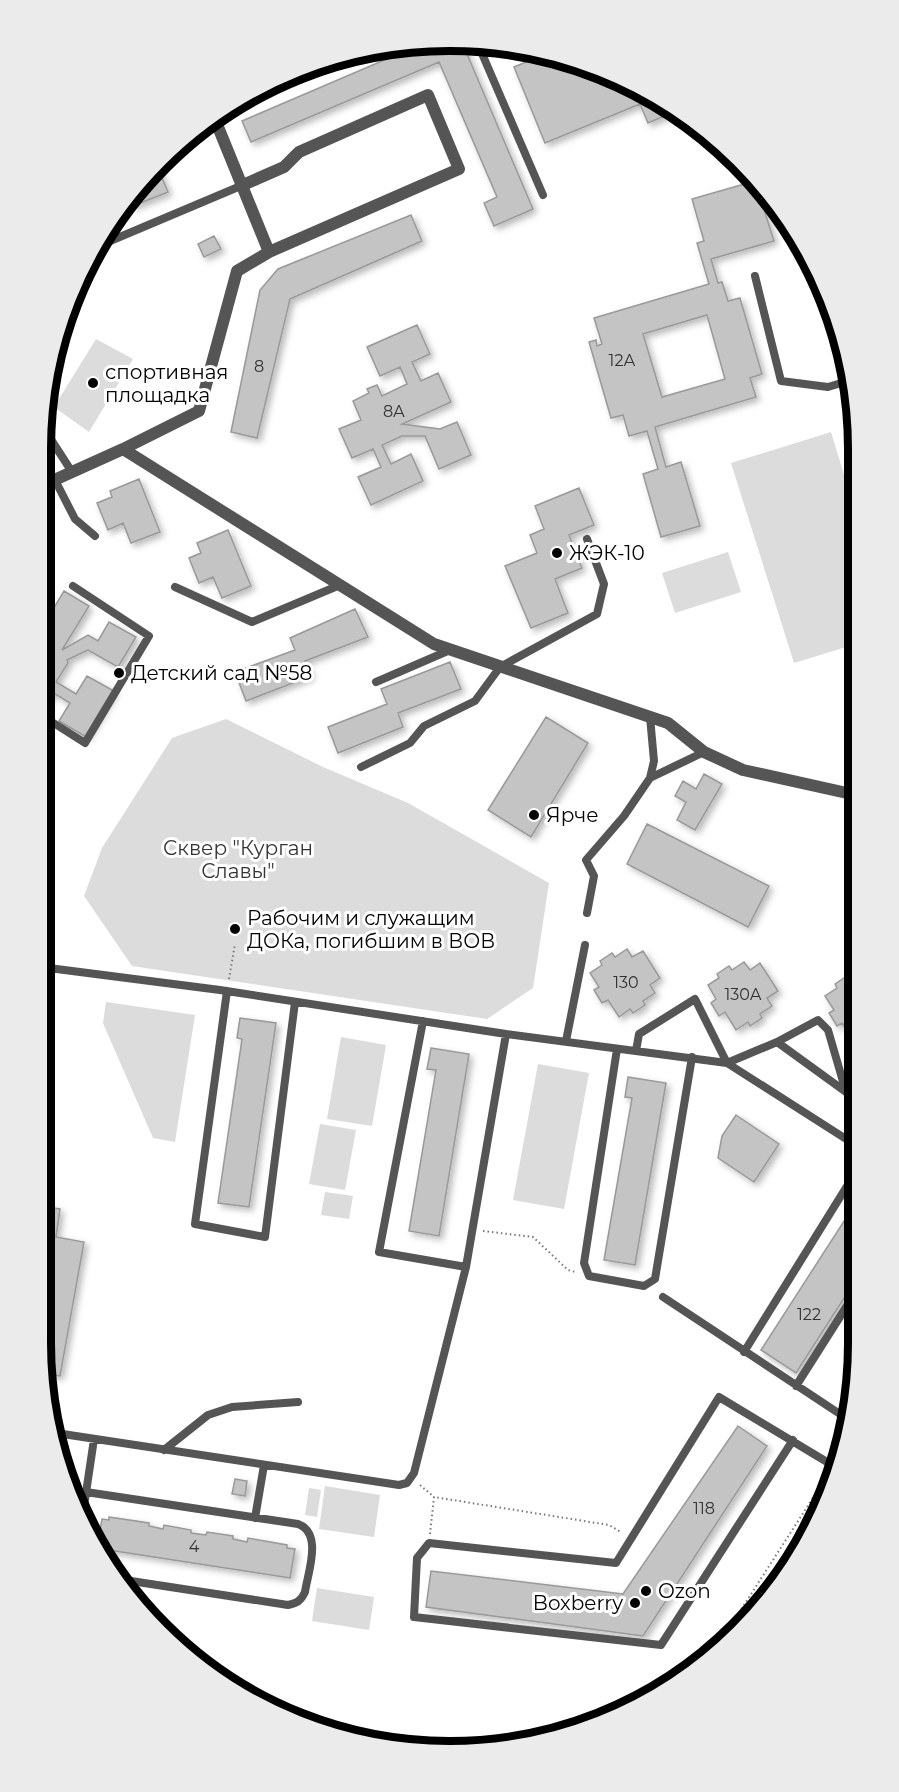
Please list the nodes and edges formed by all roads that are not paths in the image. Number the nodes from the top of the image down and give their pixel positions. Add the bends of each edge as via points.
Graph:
1 (481, 52) edge
2 (218, 125) edge
3 (243, 185) junction
4 (543, 195) dead end
5 (110, 241) edge
6 (269, 252) junction
7 (755, 276) dead end
8 (842, 383) edge
9 (51, 440) edge
10 (123, 449) junction
11 (72, 472) junction
12 (55, 480) junction
13 (51, 482) edge
14 (95, 536) dead end
15 (587, 538) dead end
16 (340, 585) junction
17 (73, 586) dead end
18 (175, 587) dead end
19 (450, 650) junction
20 (500, 667) junction
21 (376, 682) dead end
22 (650, 717) junction
23 (51, 721) edge
24 (704, 752) junction
25 (361, 767) dead end
26 (650, 778) junction
27 (848, 793) edge
28 (587, 913) dead end
29 (585, 945) dead end
30 (51, 968) edge
31 (227, 991) junction
32 (295, 1002) junction
33 (423, 1022) junction
34 (506, 1034) junction
35 (566, 1041) junction
36 (777, 1042) junction
37 (617, 1049) junction
38 (636, 1051) junction
39 (692, 1057) junction
40 (726, 1063) junction
41 (846, 1092) joint
42 (848, 1140) edge
43 (848, 1184) edge
44 (466, 1267) junction
45 (663, 1297) dead end
46 (848, 1304) edge
47 (744, 1352) junction
48 (796, 1386) junction
49 (298, 1402) dead end
50 (841, 1415) edge
51 (62, 1434) edge
52 (94, 1439) junction
53 (793, 1440) junction
54 (164, 1450) junction
55 (829, 1463) edge
56 (264, 1465) junction
57 (86, 1492) junction
58 (84, 1503) edge
59 (255, 1518) junction
60 (130, 1581) edge

1 - 4 lane
2 - 3 street
3 - 5 lane
3 - 6 street
3 - 6 street via 284,167 299,152 428,95 459,169
6 - 10 street via 237,271 199,411
7 - 8 lane via 781,381 828,387
9 - 11 lane
10 - 11 street
10 - 16 street
11 - 12 street
12 - 13 street
12 - 14 lane via 75,519
15 - 20 lane via 604,584 597,614
16 - 18 lane via 252,622
16 - 19 street
17 - 23 lane via 149,636 85,743
19 - 20 street
19 - 21 lane
20 - 22 street
20 - 25 lane via 476,701 424,726 410,743
22 - 24 street via 668,723
22 - 26 lane via 654,761
24 - 26 lane
24 - 27 street via 743,770
26 - 28 lane via 586,860 594,876
29 - 35 lane
30 - 31 lane
31 - 32 lane
31 - 32 lane via 195,1224 264,1237
32 - 33 lane
33 - 34 lane
33 - 44 lane via 379,1252
34 - 35 lane
34 - 44 lane
35 - 37 lane
36 - 40 lane
36 - 41 lane
36 - 41 lane via 818,1020 828,1030
37 - 38 lane
37 - 39 lane via 584,1263 589,1276 644,1286 655,1279
38 - 39 lane
38 - 40 lane via 639,1034 695,999
39 - 40 lane
40 - 42 lane
43 - 47 lane
44 - 56 lane via 412,1478 399,1485
45 - 47 lane
46 - 48 lane
47 - 48 lane
48 - 50 lane
49 - 54 lane via 224,1409 208,1415
51 - 52 lane
52 - 54 lane
52 - 57 lane
53 - 53 lane via 661,1645 414,1617 417,1558 429,1543 616,1563 719,1396
53 - 55 lane
54 - 56 lane
56 - 59 lane
57 - 58 lane
57 - 59 lane
59 - 60 lane via 298,1524 311,1535 305,1592 296,1604

